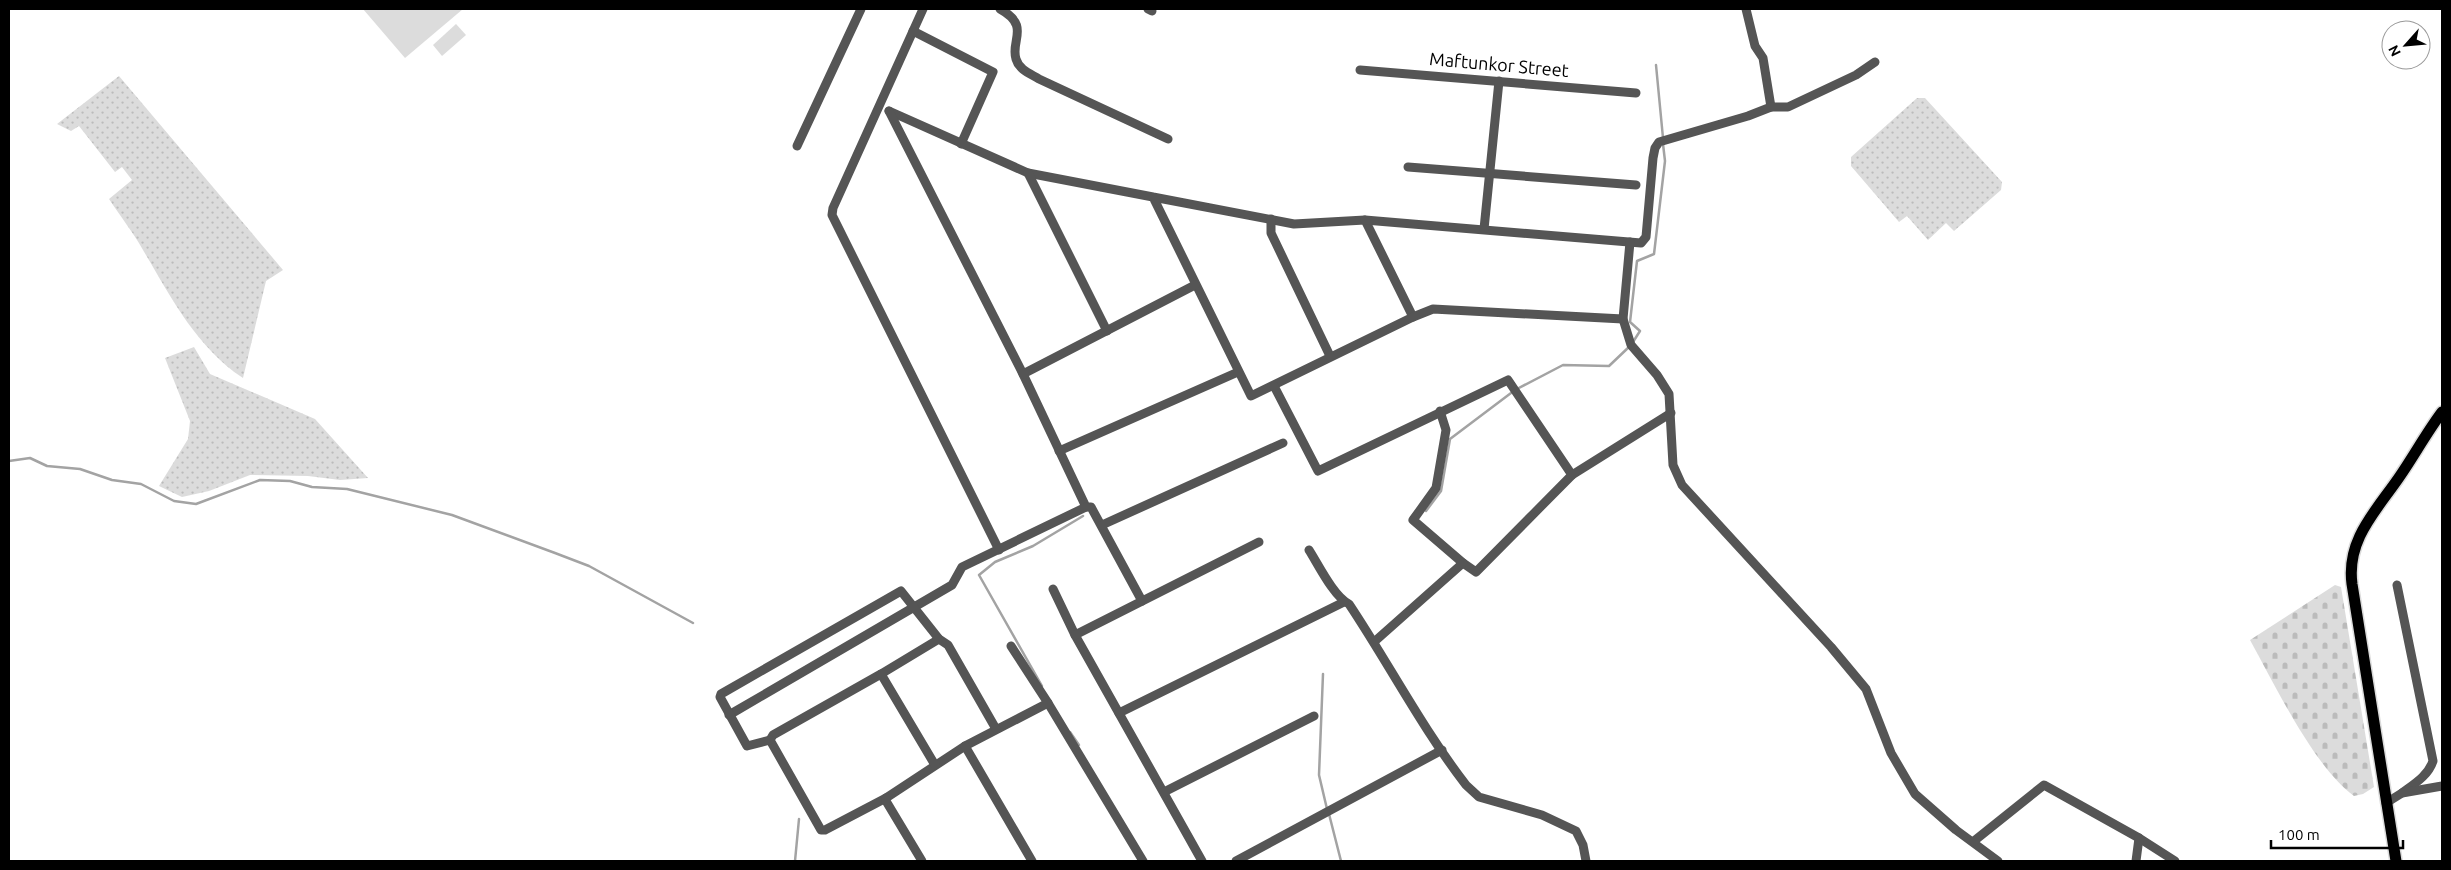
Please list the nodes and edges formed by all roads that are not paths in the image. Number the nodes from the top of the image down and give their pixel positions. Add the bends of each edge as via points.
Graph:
1 (861, 9) edge
2 (923, 9) edge
3 (1000, 9) edge
4 (1746, 9) edge
5 (913, 31) junction
6 (1875, 62) dead end
7 (1360, 70) dead end
8 (1499, 81) junction
9 (1636, 93) dead end
10 (878, 104) junction
11 (1771, 107) junction
12 (889, 111) junction
13 (1168, 139) dead end
14 (961, 144) junction
15 (797, 146) dead end
16 (1408, 167) dead end
17 (1028, 173) junction
18 (1490, 173) junction
19 (1636, 185) dead end
20 (1153, 197) junction
21 (1271, 220) junction
22 (1365, 220) junction
23 (1484, 229) junction
24 (1630, 242) junction
25 (1194, 285) junction
26 (1413, 317) junction
27 (1623, 319) junction
28 (1107, 331) junction
29 (1330, 356) junction
30 (1238, 372) junction
31 (1023, 374) junction
32 (1274, 386) junction
33 (1440, 411) junction
34 (2442, 412) edge
35 (1671, 413) junction
36 (1283, 444) dead end
37 (1059, 450) junction
38 (1572, 475) junction
39 (1086, 507) junction
40 (1102, 525) junction
41 (1259, 542) dead end
42 (999, 550) junction
43 (1310, 550) dead end
44 (1463, 563) junction
45 (2397, 585) dead end
46 (1053, 589) dead end
47 (1142, 602) junction
48 (1344, 602) junction
49 (915, 607) junction
50 (1076, 635) junction
51 (939, 639) junction
52 (1374, 642) junction
53 (1011, 646) dead end
54 (881, 674) junction
55 (1048, 703) junction
56 (1119, 713) junction
57 (729, 715) junction
58 (1314, 716) dead end
59 (996, 729) junction
60 (770, 740) junction
61 (965, 746) junction
62 (1442, 750) junction
63 (935, 765) junction
64 (2442, 786) edge
65 (1164, 792) junction
66 (2402, 793) junction
67 (886, 798) junction
68 (2386, 802) junction
69 (2139, 838) junction
70 (1974, 841) junction
71 (922, 861) edge
72 (1032, 861) edge
73 (1143, 861) edge
74 (1202, 861) edge
75 (1236, 861) edge
76 (1586, 861) edge
77 (1998, 861) edge
78 (2136, 861) edge
79 (2175, 861) edge
80 (2396, 861) edge

1 - 15 street
2 - 5 street
3 - 13 street via 1016,25 1019,33 1015,49 1016,60 1022,69
4 - 11 street via 1755,46 1763,58
5 - 10 street
5 - 14 street via 993,72
6 - 11 street via 1788,107
7 - 8 street, Maftunkor Street
8 - 9 street, Maftunkor Street
8 - 18 street
10 - 12 street
10 - 42 street via 833,208 834,220
11 - 24 street via 1659,142 1653,158 1646,237 1641,243
12 - 14 street
12 - 31 street
14 - 17 street
16 - 18 street
17 - 20 street
17 - 28 street
18 - 19 street
18 - 23 street
20 - 21 street
20 - 25 street
21 - 22 street via 1294,224
21 - 29 street via 1271,233
22 - 23 street
22 - 26 street
23 - 24 street
24 - 27 street
25 - 28 street
25 - 30 street
26 - 27 street via 1433,309
26 - 29 street
27 - 35 street via 1631,345 1658,375 1669,394
28 - 31 street
29 - 32 street
30 - 32 street via 1251,396
30 - 37 street
31 - 37 street
32 - 33 street via 1318,471
33 - 38 street via 1508,380
33 - 44 street via 1446,430 1436,488 1413,520
34 - 68 main road via 2371,513 2352,555 2351,578
35 - 38 street
35 - 70 street via 1673,465 1682,485 1832,647 1866,689 1891,753 1915,794 1956,830
36 - 40 street
37 - 39 street
38 - 44 street via 1476,572
39 - 40 street via 1092,507
39 - 42 street
40 - 47 street
41 - 47 street
42 - 49 street via 962,567 952,585
43 - 48 street
44 - 52 street
45 - 66 street via 2433,761 2424,777
46 - 50 street
47 - 50 street
48 - 52 street via 1349,604
48 - 56 street
49 - 51 street
49 - 57 street
49 - 57 street via 903,591 898,592 723,693 720,697
50 - 56 street
51 - 54 street
51 - 59 street via 948,646
52 - 62 street via 1406,698
53 - 55 street
54 - 60 street via 772,735
54 - 63 street
55 - 59 street
55 - 73 street
56 - 65 street
57 - 60 street via 748,746
58 - 65 street
59 - 61 street
60 - 67 street via 821,830
61 - 63 street
61 - 72 street
62 - 75 street
62 - 76 street via 1466,786 1479,796 1542,815 1576,831
63 - 67 street
64 - 66 street
65 - 74 street
66 - 68 street
67 - 71 street
68 - 80 main road
69 - 70 street via 2044,785
69 - 78 street
69 - 79 street
70 - 77 street

